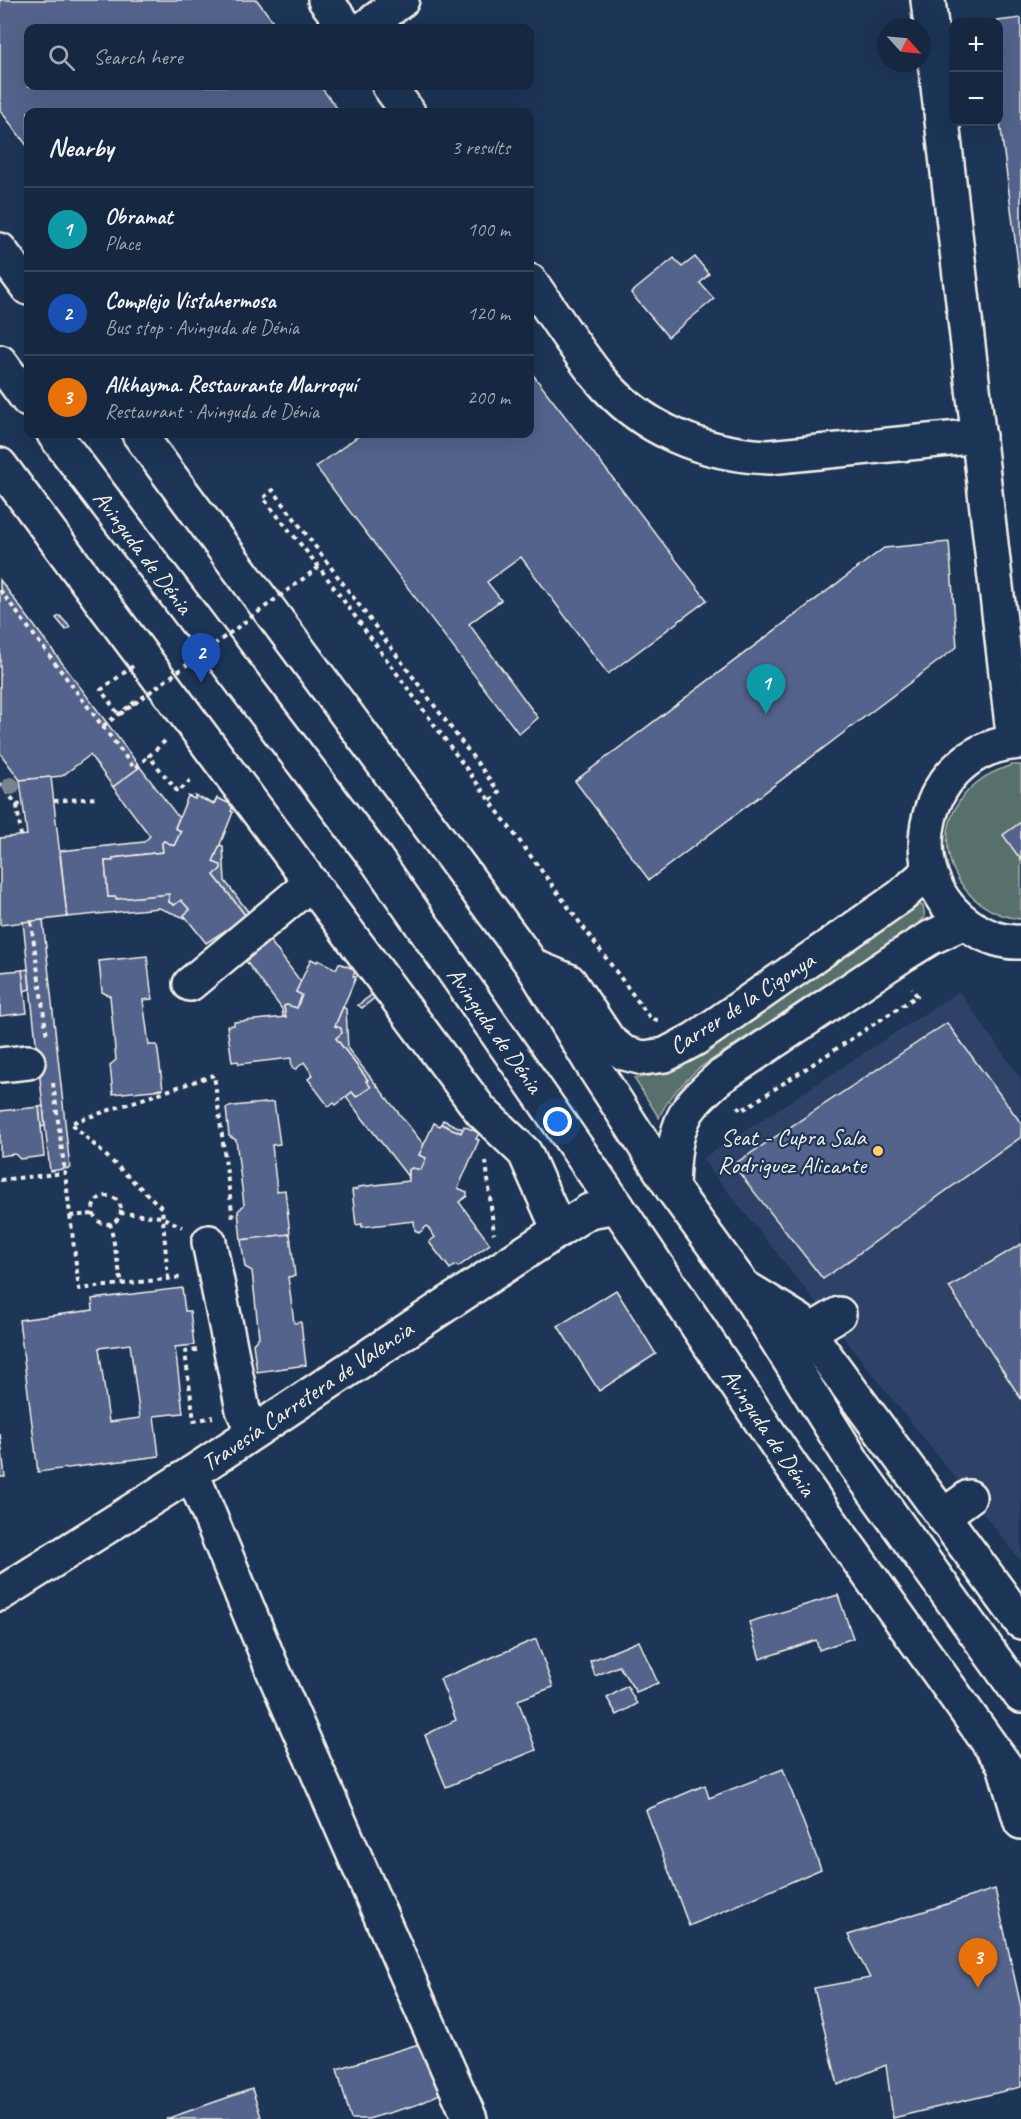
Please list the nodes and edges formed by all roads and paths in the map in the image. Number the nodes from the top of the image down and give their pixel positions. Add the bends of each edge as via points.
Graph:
1 (325, 0) edge
2 (402, 0) edge
3 (928, 0) edge
4 (344, 24) edge
5 (370, 24) edge
6 (392, 90) edge
7 (405, 108) edge
8 (0, 250) edge
9 (24, 283) edge
10 (534, 287) edge
11 (0, 362) edge
12 (24, 395) edge
13 (979, 436) junction
14 (57, 438) edge
15 (142, 438) edge
16 (0, 465) edge
17 (320, 567) junction
18 (0, 590) edge
19 (140, 672) dead end
20 (152, 690) dead end
21 (158, 698) dead end
22 (171, 736) dead end
23 (1018, 742) edge
24 (148, 756) junction
25 (196, 777) dead end
26 (0, 783) edge
27 (97, 798) dead end
28 (54, 801) dead end
29 (490, 801) junction
30 (23, 804) dead end
31 (17, 805) junction
32 (21, 836) dead end
33 (929, 871) junction
34 (311, 883) junction
35 (964, 922) junction
36 (1021, 942) edge
37 (533, 966) junction
38 (190, 984) dead end
39 (662, 1020) dead end
40 (486, 1160) dead end
41 (0, 1180) edge
42 (672, 1188) junction
43 (617, 1206) junction
44 (120, 1213) junction
45 (93, 1214) junction
46 (70, 1216) junction
47 (162, 1217) junction
48 (110, 1223) junction
49 (559, 1230) junction
50 (222, 1233) joint
51 (495, 1243) dead end
52 (187, 1276) dead end
53 (168, 1278) junction
54 (122, 1284) junction
55 (743, 1286) junction
56 (838, 1314) dead end
57 (809, 1332) junction
58 (196, 1340) dead end
59 (248, 1421) junction
60 (192, 1473) junction
61 (0, 1594) edge
62 (1021, 1622) edge
63 (1021, 1696) edge
64 (1013, 1778) edge
65 (1021, 1822) edge
66 (470, 2119) edge

1 - 4 street
2 - 5 street
3 - 13 street
6 - 7 street
8 - 9 street
10 - 13 street via 600,378 623,402 668,432 707,448 738,456 769,457
11 - 12 street
13 - 23 street
14 - 43 street, Avinguda de Dénia via 376,859
15 - 37 street
16 - 34 street
17 - 19 path, bridge via 119,715 101,690 134,665
17 - 29 path, bridge
17 - 29 path via 263,498 273,490 499,792
18 - 24 path via 134,768
20 - 21 path
22 - 24 path
23 - 33 street via 986,750 961,765 941,787 929,814 925,843
24 - 25 path via 178,792
26 - 31 path
27 - 28 path
29 - 39 path via 651,1019
30 - 31 path
31 - 32 path
33 - 35 street via 937,891
33 - 37 street, Carrer de la Cigonya via 894,902 695,1039 665,1055 644,1058 624,1053 609,1041 569,981
34 - 38 street
34 - 49 street via 481,1111 525,1153
35 - 36 street via 998,939
35 - 42 street, Carrer de la Cigonya via 904,954 719,1078 693,1103 679,1129
37 - 42 street
40 - 51 path
41 - 46 path via 65,1173
42 - 55 street
43 - 49 street, Travesía Carretera de Valencia via 589,1210
43 - 64 street, Avinguda de Dénia via 791,1466
44 - 45 path via 120,1204 106,1195 93,1205
44 - 47 path
44 - 48 path
45 - 46 path
45 - 48 path via 97,1220
46 - 54 path via 79,1290
47 - 50 path via 162,1208 71,1123 214,1075
47 - 53 path
48 - 54 path
49 - 59 street, Travesía Carretera de Valencia
50 - 59 street
52 - 53 path
53 - 54 path
55 - 57 street via 800,1321
55 - 63 street via 855,1465
56 - 57 street
57 - 62 street via 956,1507
58 - 59 path via 198,1350 185,1352 194,1421
59 - 60 street, Travesía Carretera de Valencia
60 - 61 street, Travesía Carretera de Valencia
60 - 66 street via 280,1686
64 - 65 street, Avinguda de Dénia

